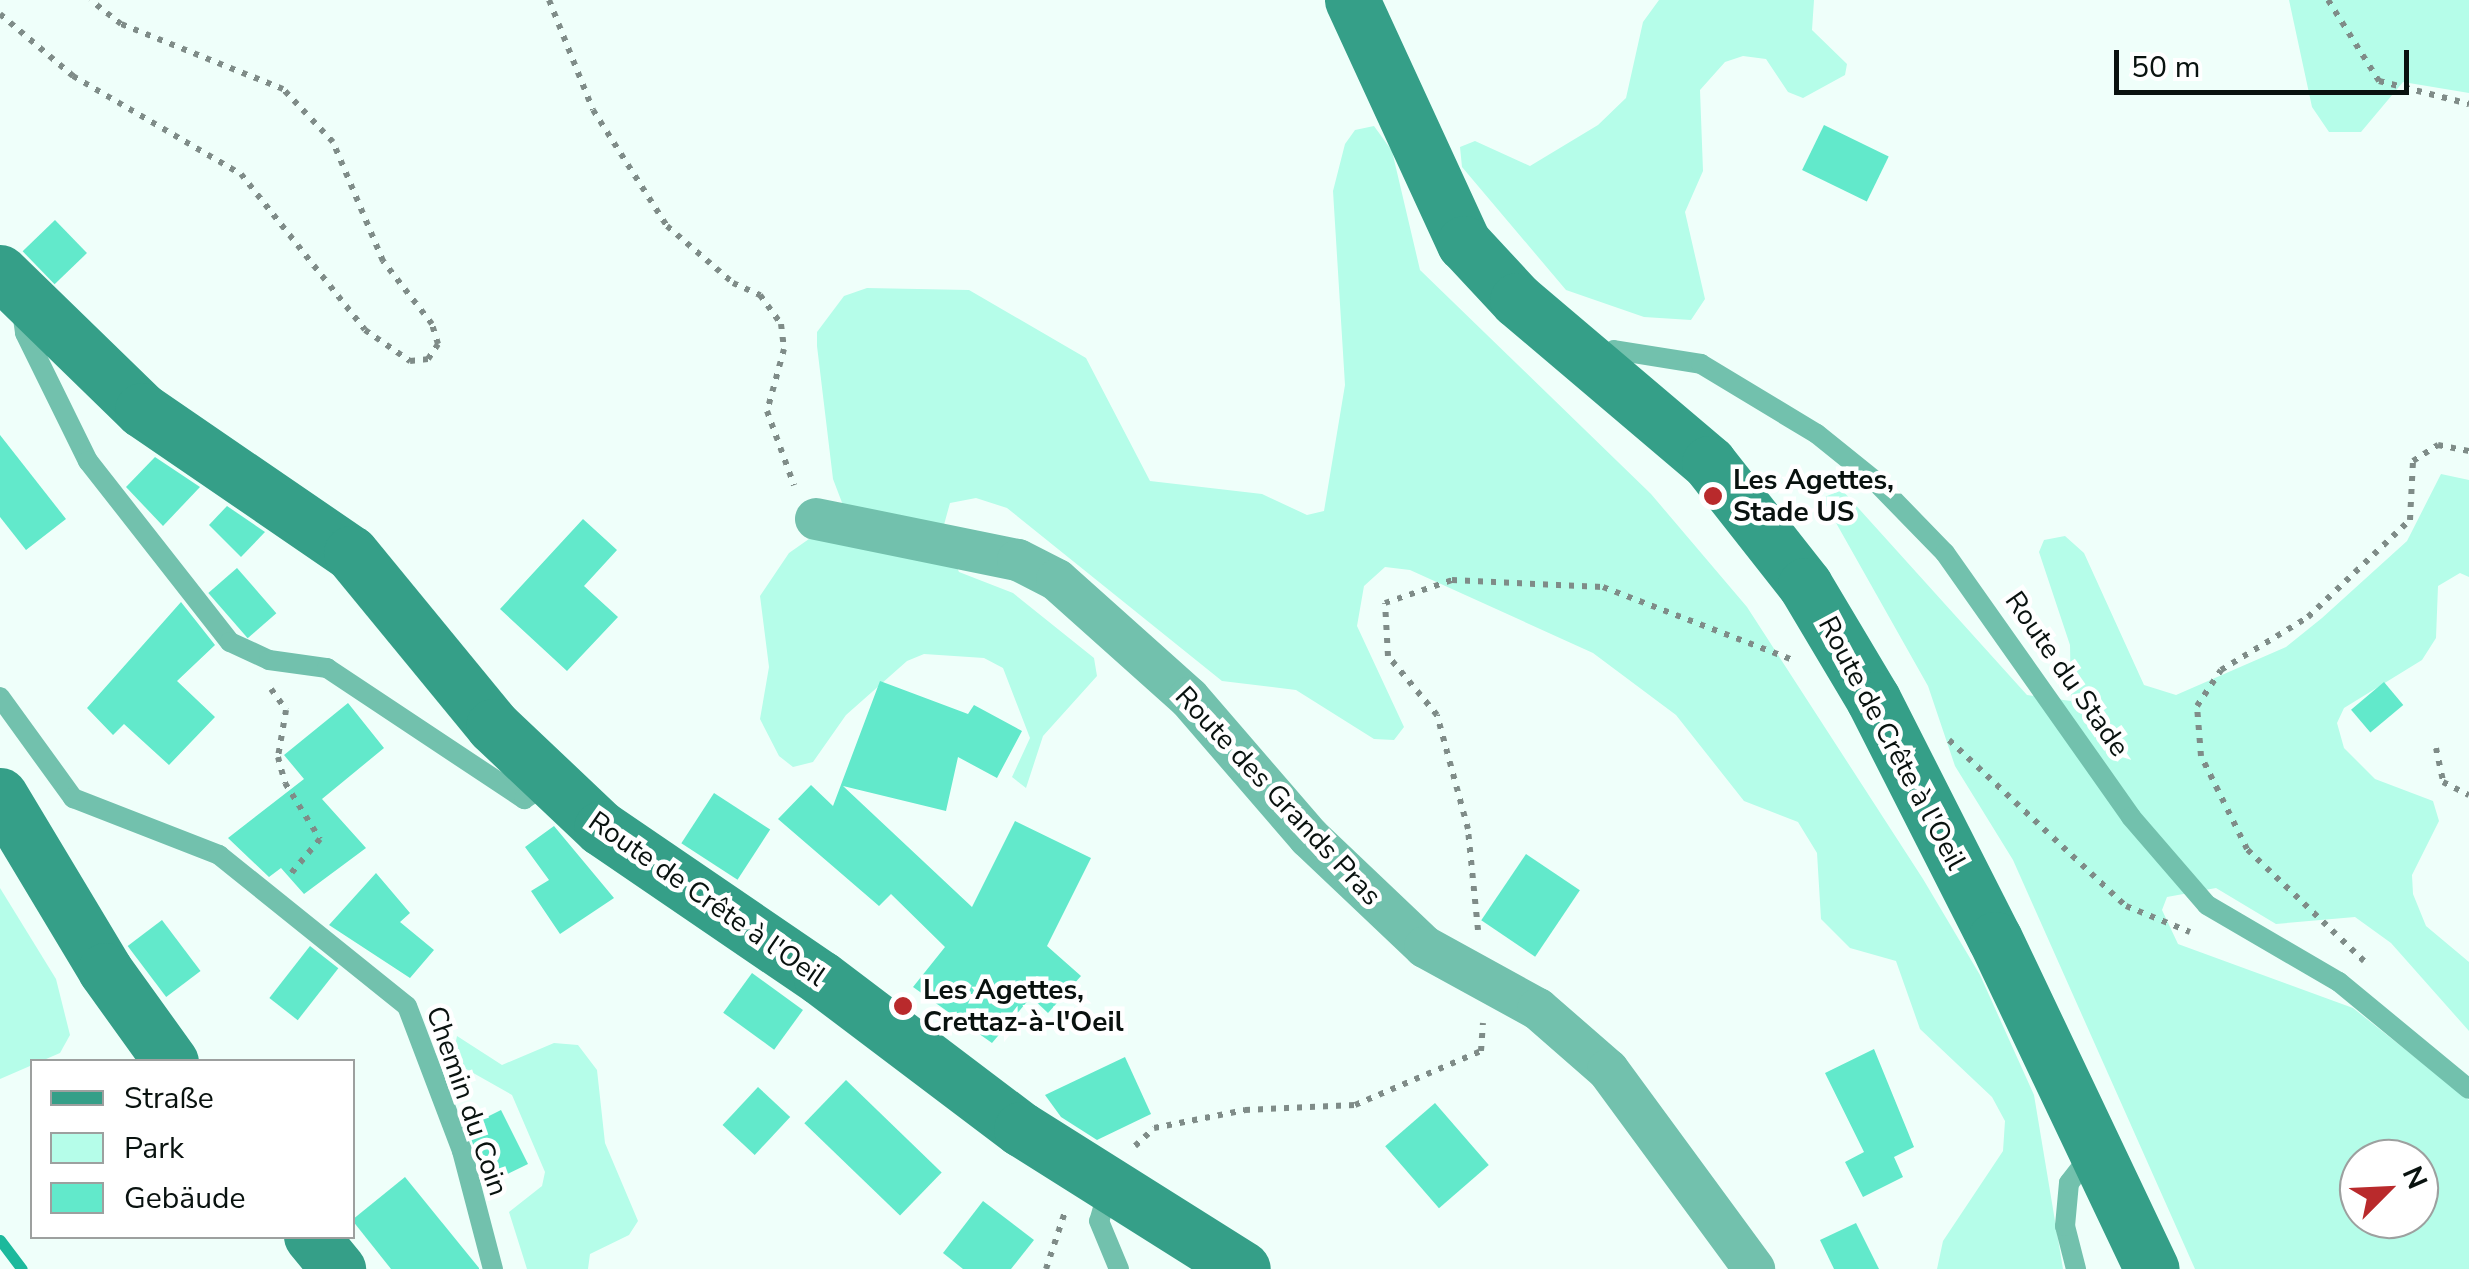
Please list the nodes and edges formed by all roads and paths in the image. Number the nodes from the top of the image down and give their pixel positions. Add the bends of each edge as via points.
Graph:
1 (90, 0) edge
2 (550, 0) edge
3 (1352, 0) edge
4 (2328, 0) edge
5 (0, 14) edge
6 (2469, 104) edge
7 (14, 286) edge
8 (1595, 365) junction
9 (2469, 451) edge
10 (816, 519) joint
11 (237, 648) junction
12 (1808, 667) dead end
13 (0, 697) edge
14 (1941, 733) dead end
15 (2436, 748) dead end
16 (550, 784) junction
17 (0, 795) edge
18 (2469, 795) edge
19 (268, 896) junction
20 (2195, 934) dead end
21 (1483, 1001) junction
22 (2364, 1001) junction
23 (170, 1059) edge
24 (2469, 1089) edge
25 (2095, 1150) junction
26 (1113, 1171) junction
27 (313, 1239) edge
28 (338, 1269) edge
29 (493, 1269) edge
30 (1046, 1269) edge
31 (1119, 1269) edge
32 (1242, 1269) edge
33 (1754, 1269) edge
34 (2076, 1269) edge
35 (2152, 1269) edge

1 - 5 path via 122,24 283,89 333,142 383,261 432,324 438,344 428,360 410,362 365,330 241,174 73,76
2 - 10 path via 593,110 666,226 733,282 760,295 782,324 784,349 767,411 796,490
3 - 8 street, Route de Crête à l'Oeil via 1444,211 1516,300
4 - 6 path via 2379,81
7 - 11 lane via 22,324 88,461
7 - 16 street, Route de Crête à l'Oeil via 142,410 351,553 476,707
8 - 22 lane, Route du Stade via 1614,350 1701,364 1816,434 1874,480 1944,553 2131,818 2207,904
8 - 25 street, Route de Crête à l'Oeil via 1708,463 1805,585 1882,716
9 - 22 path via 2438,444 2414,460 2410,520 2308,617 2222,670 2197,706 2201,756 2247,849 2356,947 2368,978
10 - 21 street, Route des Grands Pras via 1018,560 1057,580 1189,698 1370,896
11 - 16 lane via 327,668 524,799
11 - 19 path via 286,710 278,757 320,839
12 - 21 path via 1603,588 1452,580 1385,604 1388,656 1438,714 1468,829
13 - 19 lane, Chemin du Coin via 74,798 218,855
14 - 20 path via 2126,906
15 - 18 path via 2444,782
16 - 26 street, Route de Crête à l'Oeil via 623,844
17 - 23 street via 105,970
19 - 29 lane, Chemin du Coin via 407,1006 462,1150
21 - 26 path via 1481,1051 1355,1105 1245,1110 1154,1128 1136,1137 1134,1149
21 - 33 street, Route des Grands Pras via 1538,1010 1608,1070
22 - 24 lane, Route du Stade
25 - 34 lane via 2069,1183 2065,1226
25 - 35 street, Route de Crête à l'Oeil
26 - 30 path
26 - 31 lane via 1099,1221
26 - 32 street, Route de Crête à l'Oeil
27 - 28 street

